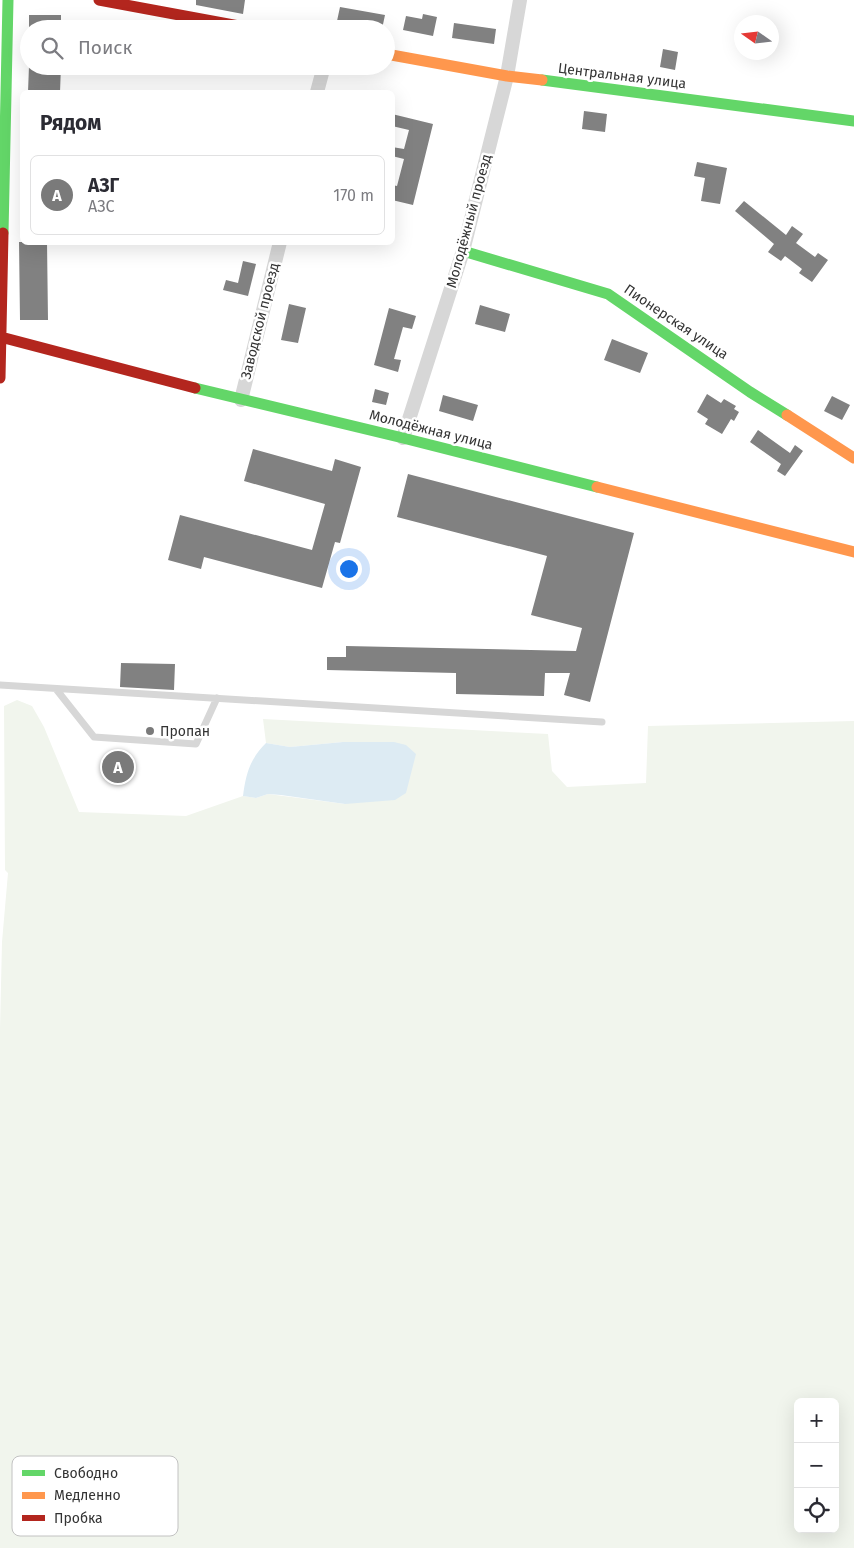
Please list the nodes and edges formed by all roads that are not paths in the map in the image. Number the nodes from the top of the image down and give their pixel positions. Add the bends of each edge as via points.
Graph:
1 (8, 0) edge
2 (99, 0) edge
3 (520, 0) edge
4 (207, 20) edge
5 (395, 56) edge
6 (322, 75) edge
7 (507, 76) junction
8 (318, 90) edge
9 (854, 121) edge
10 (279, 245) edge
11 (463, 251) junction
12 (1, 338) edge
13 (0, 378) edge
14 (241, 400) junction
15 (403, 438) junction
16 (854, 458) edge
17 (854, 552) edge
18 (0, 685) edge
19 (56, 689) junction
20 (218, 698) junction
21 (602, 722) dead end

1 - 12 street
2 - 4 street
3 - 7 street, Молодёжный проезд
5 - 7 street, Центральная улица
6 - 8 street
7 - 9 street, Центральная улица
7 - 11 street, Молодёжный проезд
10 - 14 street, Заводской проезд
11 - 15 street, Молодёжный проезд
11 - 16 street, Пионерская улица via 608,294 750,392
12 - 13 street
12 - 14 street, Молодёжная улица
14 - 15 street, Молодёжная улица
15 - 17 street, Молодёжная улица
18 - 19 lane
19 - 20 lane
19 - 20 lane via 94,737 196,744
20 - 21 lane

